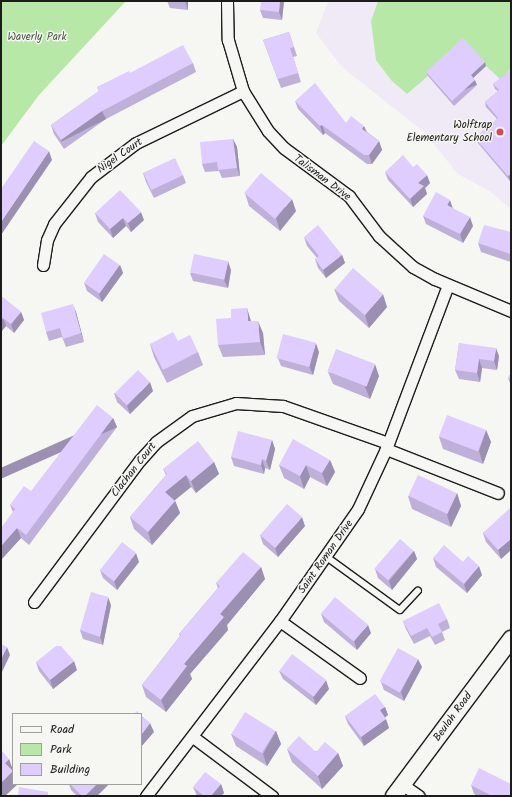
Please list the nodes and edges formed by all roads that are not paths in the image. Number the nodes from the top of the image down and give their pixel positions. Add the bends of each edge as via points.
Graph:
1 (227, 1) edge
2 (243, 91) junction
3 (43, 265) dead end
4 (448, 285) junction
5 (511, 311) edge
6 (387, 446) junction
7 (498, 493) dead end
8 (327, 557) junction
9 (418, 591) dead end
10 (34, 602) dead end
11 (280, 621) junction
12 (511, 639) edge
13 (360, 678) dead end
14 (193, 737) junction
15 (399, 790) edge
16 (146, 796) edge
17 (272, 796) edge
18 (420, 796) edge

1 - 2 street, Talisman Drive via 228,40
2 - 3 street, Nigel Court via 136,143 91,177 54,224 47,240
2 - 4 street, Talisman Drive via 268,131 284,148 349,196 394,252 413,267
4 - 5 street, Talisman Drive
4 - 6 street, Saint Roman Drive
6 - 7 street, Clachan Court
6 - 8 street, Saint Roman Drive via 358,509
6 - 10 street, Clachan Court via 275,405 236,403 192,416 156,442 140,460
8 - 9 lane via 400,610
8 - 11 street, Saint Roman Drive
11 - 13 street
11 - 14 street, Saint Roman Drive
12 - 15 main road, Beulah Road
14 - 16 street, Saint Roman Drive
14 - 17 street
15 - 18 street

